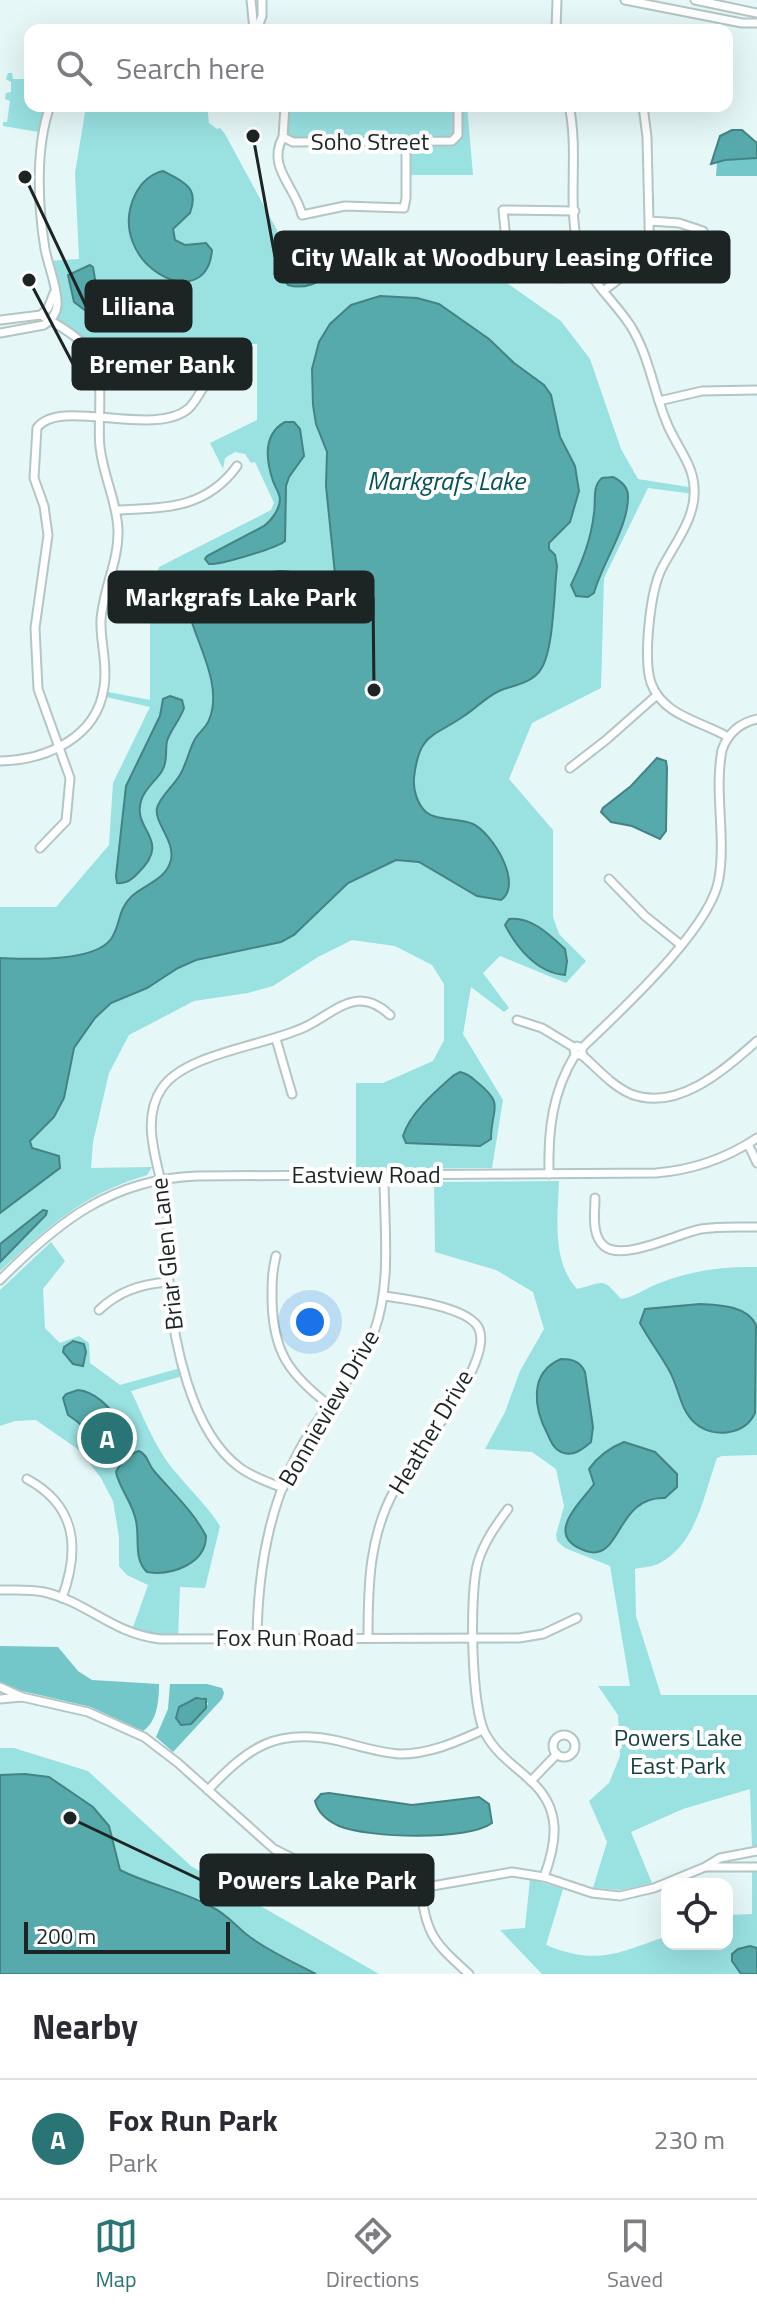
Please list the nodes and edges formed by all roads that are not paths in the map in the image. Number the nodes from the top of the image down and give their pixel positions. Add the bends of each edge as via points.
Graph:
1 (251, 0) edge
2 (262, 0) edge
3 (557, 0) edge
4 (625, 0) edge
5 (695, 0) edge
6 (757, 13) edge
7 (757, 23) edge
8 (254, 24) edge
9 (258, 24) edge
10 (556, 24) edge
11 (49, 112) edge
12 (285, 112) edge
13 (458, 112) edge
14 (570, 112) edge
15 (644, 112) edge
16 (283, 137) junction
17 (406, 142) junction
18 (575, 211) junction
19 (650, 221) junction
20 (650, 264) junction
21 (560, 278) dead end
22 (603, 291) junction
23 (54, 292) junction
24 (41, 315) junction
25 (0, 320) edge
26 (51, 321) junction
27 (0, 333) edge
28 (203, 388) dead end
29 (757, 390) edge
30 (659, 401) junction
31 (99, 417) junction
32 (237, 466) dead end
33 (116, 510) junction
34 (657, 695) junction
35 (757, 719) edge
36 (728, 737) junction
37 (61, 746) junction
38 (0, 761) edge
39 (570, 768) dead end
40 (40, 848) dead end
41 (609, 879) dead end
42 (681, 945) junction
43 (390, 1015) dead end
44 (517, 1020) dead end
45 (276, 1039) junction
46 (757, 1041) edge
47 (579, 1051) junction
48 (292, 1094) dead end
49 (757, 1138) edge
50 (748, 1144) junction
51 (757, 1163) edge
52 (549, 1174) junction
53 (384, 1175) junction
54 (161, 1179) junction
55 (595, 1198) dead end
56 (757, 1227) edge
57 (276, 1256) dead end
58 (0, 1280) edge
59 (169, 1282) junction
60 (384, 1296) junction
61 (99, 1310) dead end
62 (329, 1405) junction
63 (27, 1479) dead end
64 (283, 1488) junction
65 (508, 1509) dead end
66 (0, 1590) edge
67 (62, 1598) junction
68 (577, 1618) dead end
69 (257, 1638) junction
70 (368, 1638) junction
71 (474, 1638) junction
72 (0, 1687) edge
73 (22, 1697) junction
74 (0, 1699) edge
75 (483, 1730) junction
76 (557, 1754) dead end
77 (531, 1781) junction
78 (208, 1790) junction
79 (757, 1851) edge
80 (705, 1867) junction
81 (757, 1867) edge
82 (544, 1877) junction
83 (421, 1888) junction
84 (469, 1974) edge

1 - 8 street
2 - 9 street
3 - 10 street
4 - 7 street
5 - 6 street
11 - 23 street via 39,161
12 - 16 street, Soho Street
13 - 17 street, Soho Street via 455,140
14 - 18 street
15 - 19 street
16 - 17 street, Soho Street via 293,142
16 - 17 street via 278,163 302,215 345,206 404,208
18 - 21 street via 503,210 506,241
18 - 22 street via 580,254
19 - 20 street
19 - 20 street via 703,231 709,276 662,277
20 - 22 street
22 - 30 street via 639,340
23 - 24 street
23 - 26 street via 58,304
24 - 25 street
24 - 26 street
26 - 27 street
26 - 31 street via 84,344 94,359
28 - 31 street via 191,407 172,417
29 - 30 street via 694,392
30 - 34 street via 695,491 691,513 651,600 648,670
31 - 33 street via 102,460
31 - 37 street via 49,419 35,435 34,478 48,535 36,603 37,675 42,704
32 - 33 street via 224,484 188,503
33 - 37 street via 117,545 101,619 103,694 86,728
34 - 36 street via 676,713
34 - 39 street
35 - 36 street
36 - 42 street via 721,756 718,885
37 - 38 street via 28,759
37 - 40 street via 70,778 68,814
41 - 42 street
42 - 47 street
43 - 45 street, Briar Glen Lane via 380,1005 351,1001
44 - 47 street via 542,1028
45 - 48 street
45 - 54 street, Briar Glen Lane via 196,1063 163,1087 151,1122
46 - 47 street via 706,1082 658,1097 623,1090
47 - 52 street via 553,1104
49 - 50 street, Eastview Road
50 - 51 street
50 - 52 street, Eastview Road via 673,1171
52 - 53 street, Eastview Road
53 - 54 street, Eastview Road
53 - 60 street, Bonnieview Drive
54 - 58 street, Eastview Road via 120,1191 77,1213
54 - 59 street, Briar Glen Lane
55 - 56 street via 598,1238 613,1250 705,1228
57 - 62 street via 272,1313 278,1345 294,1374
59 - 61 street via 125,1291
59 - 64 street, Briar Glen Lane via 184,1370 210,1434 241,1469
60 - 62 street, Bonnieview Drive via 367,1350
60 - 70 street, Heather Drive via 470,1318 480,1330 481,1343 454,1405 383,1515 370,1569
62 - 64 street, Bonnieview Drive
63 - 67 street via 49,1493 71,1531 72,1572
64 - 69 street, Bonnieview Drive via 264,1546
65 - 71 street via 478,1561
66 - 67 street, Fox Run Road
67 - 69 street, Fox Run Road via 144,1637
68 - 71 street, Fox Run Road via 530,1637
69 - 70 street, Fox Run Road
70 - 71 street, Fox Run Road
71 - 75 street via 475,1700
72 - 73 street
73 - 74 street
73 - 78 street via 69,1706 129,1730 165,1752
75 - 77 street via 501,1756
75 - 78 street via 440,1748 396,1754 323,1738 271,1742 238,1759
76 - 77 street
77 - 82 street via 547,1800 556,1828
78 - 83 street via 256,1835 305,1866 362,1885
79 - 80 street via 727,1855
80 - 81 street
80 - 82 street via 620,1896
82 - 83 street via 502,1873
83 - 84 street via 430,1932

